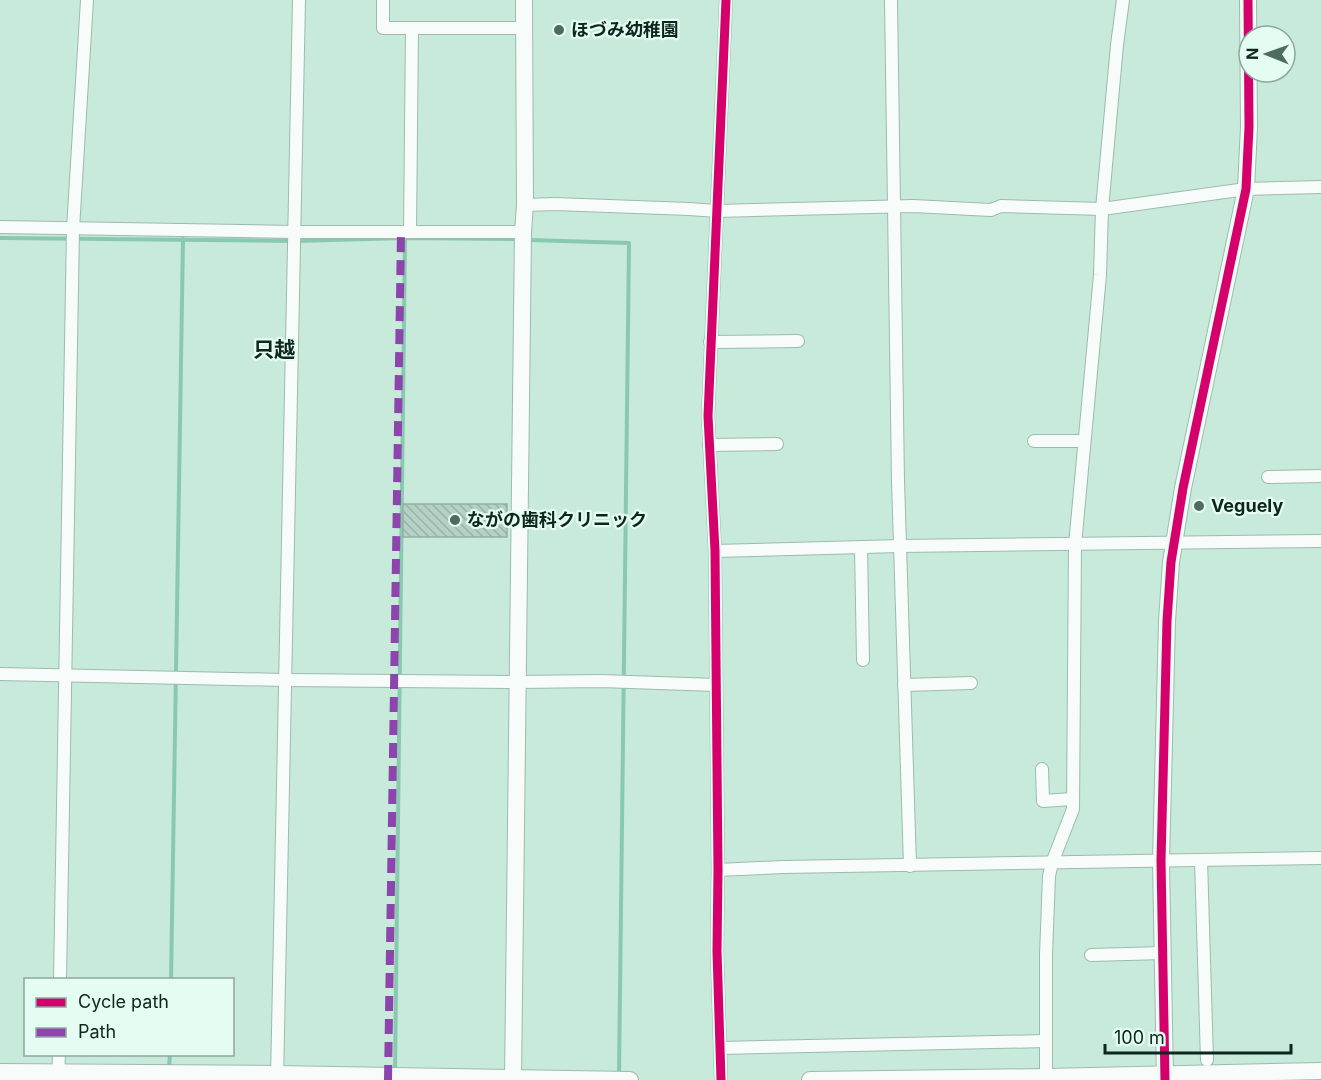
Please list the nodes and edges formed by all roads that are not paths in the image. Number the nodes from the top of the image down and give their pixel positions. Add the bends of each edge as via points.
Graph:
1 (87, 0) edge
2 (299, 0) edge
3 (383, 0) edge
4 (524, 0) edge
5 (726, 0) edge
6 (891, 0) edge
7 (1123, 0) edge
8 (1248, 0) edge
9 (412, 28) junction
10 (524, 28) junction
11 (1321, 187) edge
12 (1246, 189) junction
13 (525, 205) junction
14 (894, 207) junction
15 (1102, 209) junction
16 (717, 211) junction
17 (0, 227) edge
18 (73, 229) junction
19 (410, 231) junction
20 (295, 232) junction
21 (523, 232) junction
22 (798, 341) dead end
23 (711, 342) junction
24 (1035, 441) dead end
25 (1083, 441) junction
26 (777, 444) dead end
27 (709, 445) junction
28 (1321, 476) edge
29 (1268, 477) dead end
30 (1321, 541) edge
31 (1174, 542) junction
32 (1075, 545) junction
33 (900, 546) junction
34 (861, 547) junction
35 (715, 551) junction
36 (863, 660) dead end
37 (0, 674) edge
38 (64, 674) junction
39 (284, 680) junction
40 (518, 682) junction
41 (971, 683) dead end
42 (717, 685) junction
43 (904, 685) junction
44 (1042, 769) dead end
45 (1072, 799) junction
46 (1321, 858) edge
47 (1201, 860) junction
48 (1161, 861) junction
49 (1052, 863) junction
50 (910, 866) junction
51 (718, 870) junction
52 (1163, 954) junction
53 (1091, 955) dead end
54 (60, 978) edge
55 (1046, 1041) junction
56 (720, 1048) junction
57 (59, 1056) edge
58 (1207, 1060) dead end
59 (1321, 1071) edge
60 (0, 1072) edge
61 (58, 1076) edge
62 (277, 1077) edge
63 (1165, 1078) edge
64 (513, 1079) edge
65 (1046, 1079) edge
66 (630, 1080) edge
67 (721, 1080) edge
68 (810, 1080) edge

1 - 18 street
2 - 20 street
3 - 9 street via 383,28
4 - 10 street
5 - 16 street
6 - 14 street
7 - 15 street
8 - 12 street
9 - 10 street
9 - 19 street
10 - 13 street
11 - 12 street
12 - 15 street
12 - 31 street
13 - 16 street
13 - 21 street
14 - 15 street
14 - 16 street
14 - 33 street
15 - 25 street via 1100,275
16 - 23 street
17 - 18 street
18 - 20 street
18 - 38 street
19 - 20 street
19 - 21 street
20 - 39 street
21 - 40 street
22 - 23 street
23 - 27 street
24 - 25 street
25 - 32 street
26 - 27 street
27 - 35 street
28 - 29 street
30 - 31 street
31 - 32 street
31 - 48 street via 1167,621
32 - 33 street
32 - 45 street
33 - 34 street
33 - 43 street
34 - 35 street
34 - 36 street
35 - 42 street
37 - 38 street
38 - 39 street
38 - 54 street
39 - 40 street
39 - 62 street
40 - 42 street
40 - 64 street
41 - 43 street
42 - 51 street
43 - 50 street
44 - 45 street via 1043,801
45 - 49 street via 1073,809
46 - 47 street
47 - 48 street
47 - 58 street
48 - 49 street
48 - 52 street
49 - 50 street
49 - 55 street
50 - 51 street
51 - 56 street
52 - 53 street
52 - 63 street
55 - 56 street
55 - 65 street
56 - 67 street
57 - 61 street
59 - 63 street
60 - 61 street
61 - 62 street
62 - 64 street
63 - 65 street
64 - 66 street
65 - 68 street

